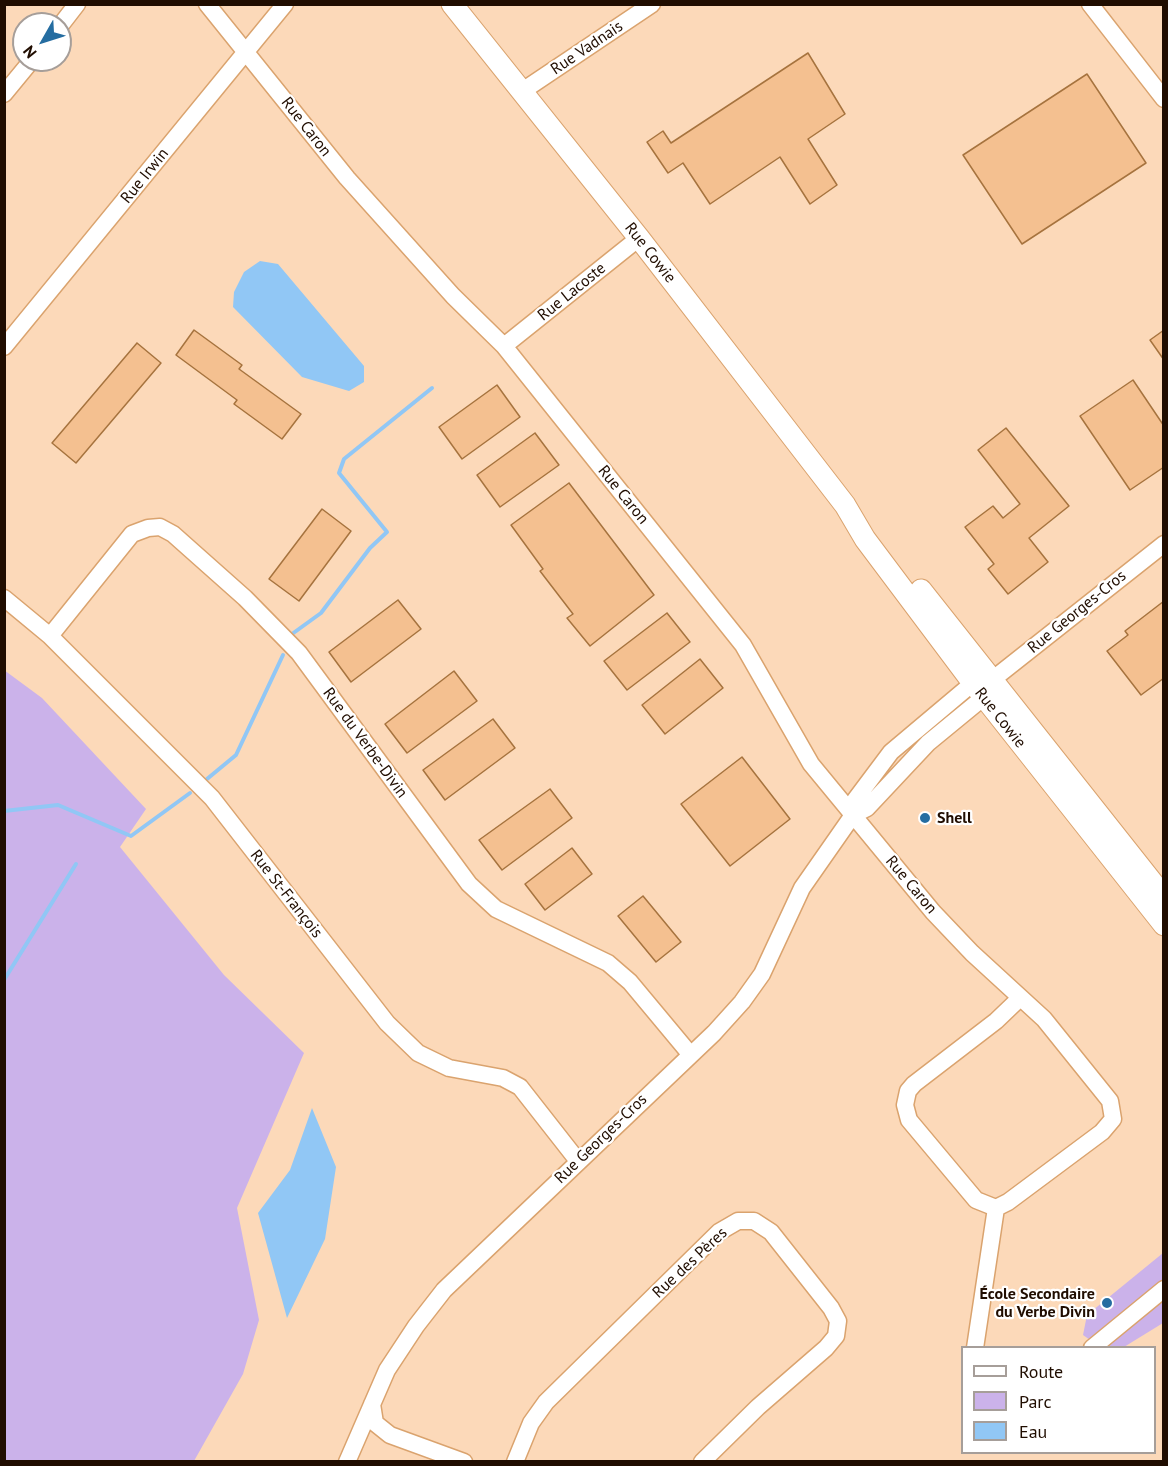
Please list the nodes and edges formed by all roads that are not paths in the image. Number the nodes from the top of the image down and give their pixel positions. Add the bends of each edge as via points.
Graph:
1 (207, 4) edge
2 (285, 4) edge
3 (452, 4) edge
4 (652, 4) edge
5 (1090, 4) edge
6 (246, 51) junction
7 (22, 72) edge
8 (521, 92) junction
9 (4, 94) edge
10 (1164, 99) edge
11 (639, 238) junction
12 (504, 346) junction
13 (4, 347) edge
14 (1164, 544) edge
15 (4, 598) edge
16 (50, 636) junction
17 (983, 687) junction
18 (904, 741) junction
19 (916, 754) junction
20 (853, 815) junction
21 (1164, 897) edge
22 (1164, 925) edge
23 (1020, 998) junction
24 (690, 1054) junction
25 (578, 1161) junction
26 (996, 1208) junction
27 (1164, 1289) edge
28 (975, 1346) edge
29 (1093, 1346) edge
30 (372, 1404) junction
31 (347, 1461) edge
32 (464, 1461) edge
33 (515, 1461) edge
34 (702, 1461) edge

1 - 6 street, Rue Caron
2 - 6 street, Rue Irwin
3 - 8 main road, Rue Cowie
4 - 8 street, Rue Vadnais
5 - 10 street
6 - 12 street, Rue Caron via 347,178 453,296
6 - 13 street, Rue Irwin
7 - 9 street
8 - 11 main road, Rue Cowie
11 - 12 street, Rue Lacoste
11 - 17 main road, Rue Cowie via 845,505 874,531
12 - 20 street, Rue Caron via 743,645 811,764
14 - 17 street, Rue Georges-Cros
15 - 16 street, Rue St-François
16 - 24 street, Rue du Verbe-Divin via 132,534 160,527 173,534 299,653 469,884 496,909 608,963 630,982
16 - 25 street, Rue St-François via 212,798 387,1023 418,1053 449,1068 503,1078 520,1087
17 - 18 street, Rue Georges-Cros
17 - 19 street, Rue Georges-Cros
17 - 21 main road, Rue Cowie
17 - 22 main road, Rue Cowie
18 - 19 street
18 - 20 street, Rue Georges-Cros via 855,800
19 - 20 street, Rue Georges-Cros via 867,808
20 - 23 street, Rue Caron via 933,912
20 - 24 street, Rue Georges-Cros via 802,888 762,974 728,1018
23 - 26 street via 914,1084 905,1105 909,1120 976,1200
23 - 26 street, Rue Caron via 1044,1019 1110,1101 1113,1119 1101,1132
24 - 25 street, Rue Georges-Cros
25 - 30 street, Rue Georges-Cros via 444,1290 387,1370
26 - 28 street
27 - 29 street
30 - 31 street, Rue Georges-Cros
30 - 32 street via 375,1423 390,1435
33 - 34 street, Rue des Pères via 531,1423 546,1402 719,1232 738,1221 754,1221 771,1232 831,1308 838,1321 836,1336

